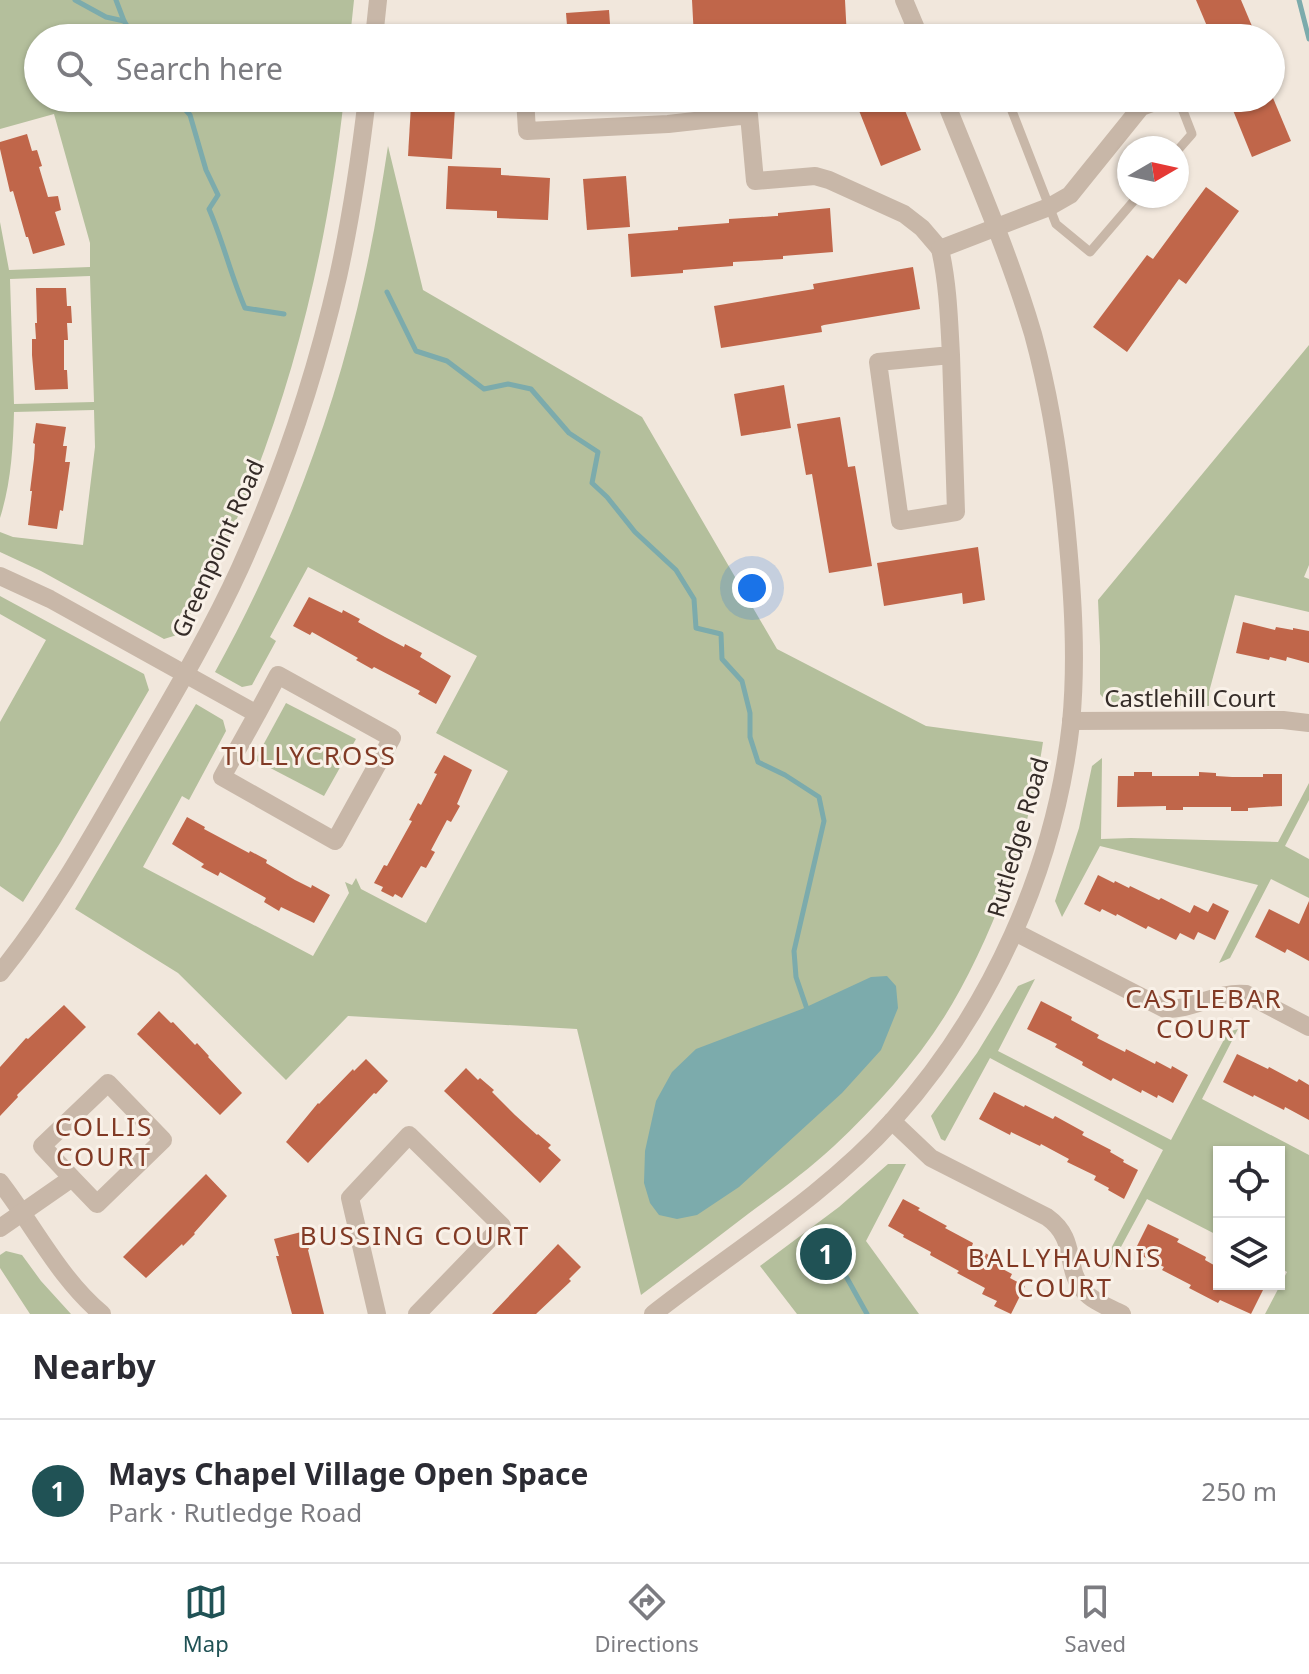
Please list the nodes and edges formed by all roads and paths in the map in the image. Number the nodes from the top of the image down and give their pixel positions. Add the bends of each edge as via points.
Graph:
1 (378, 0) edge
2 (904, 0) edge
3 (375, 24) edge
4 (914, 24) edge
5 (365, 112) edge
6 (526, 112) edge
7 (950, 112) edge
8 (1012, 112) edge
9 (1137, 112) edge
10 (1183, 112) edge
11 (1189, 137) edge
12 (1049, 207) junction
13 (1128, 208) edge
14 (996, 227) junction
15 (940, 249) junction
16 (951, 355) junction
17 (0, 576) edge
18 (186, 674) junction
19 (257, 714) junction
20 (1071, 721) junction
21 (1309, 723) edge
22 (1015, 932) junction
23 (0, 973) edge
24 (1309, 1027) edge
25 (892, 1121) junction
26 (72, 1178) junction
27 (0, 1182) edge
28 (23, 1214) junction
29 (0, 1228) edge
30 (664, 1311) edge
31 (102, 1314) edge
32 (377, 1314) edge
33 (417, 1314) edge
34 (1122, 1314) edge

1 - 3 street
2 - 4 street
5 - 18 street, Greenpoint Road via 338,274 311,379 240,568
6 - 15 street via 527,131 749,115 755,181 815,176 829,180 904,214
7 - 14 street, Rutledge Road
8 - 12 lane
9 - 12 street via 1070,195
10 - 11 lane
12 - 13 lane via 1056,224 1090,252
12 - 14 street
14 - 15 street
14 - 20 street, Rutledge Road via 1033,335 1059,460 1073,636
15 - 16 street
16 - 16 street via 878,362 900,521 956,512
17 - 18 street
18 - 19 street
18 - 23 street, Greenpoint Road via 74,866
19 - 19 street via 278,675 392,738 335,841 222,777
20 - 21 street, Castlehill Court
20 - 22 street, Rutledge Road via 1050,828
22 - 24 street via 1165,1009 1224,994 1246,994
22 - 25 street, Rutledge Road via 951,1045
25 - 30 street, Rutledge Road via 808,1198
25 - 34 street via 931,1158 1059,1226 1084,1291
26 - 26 street via 97,1204 163,1140 108,1083 42,1146
26 - 28 street
27 - 28 street
28 - 29 street
28 - 31 street via 79,1293
32 - 33 street via 350,1198 409,1135 502,1226

